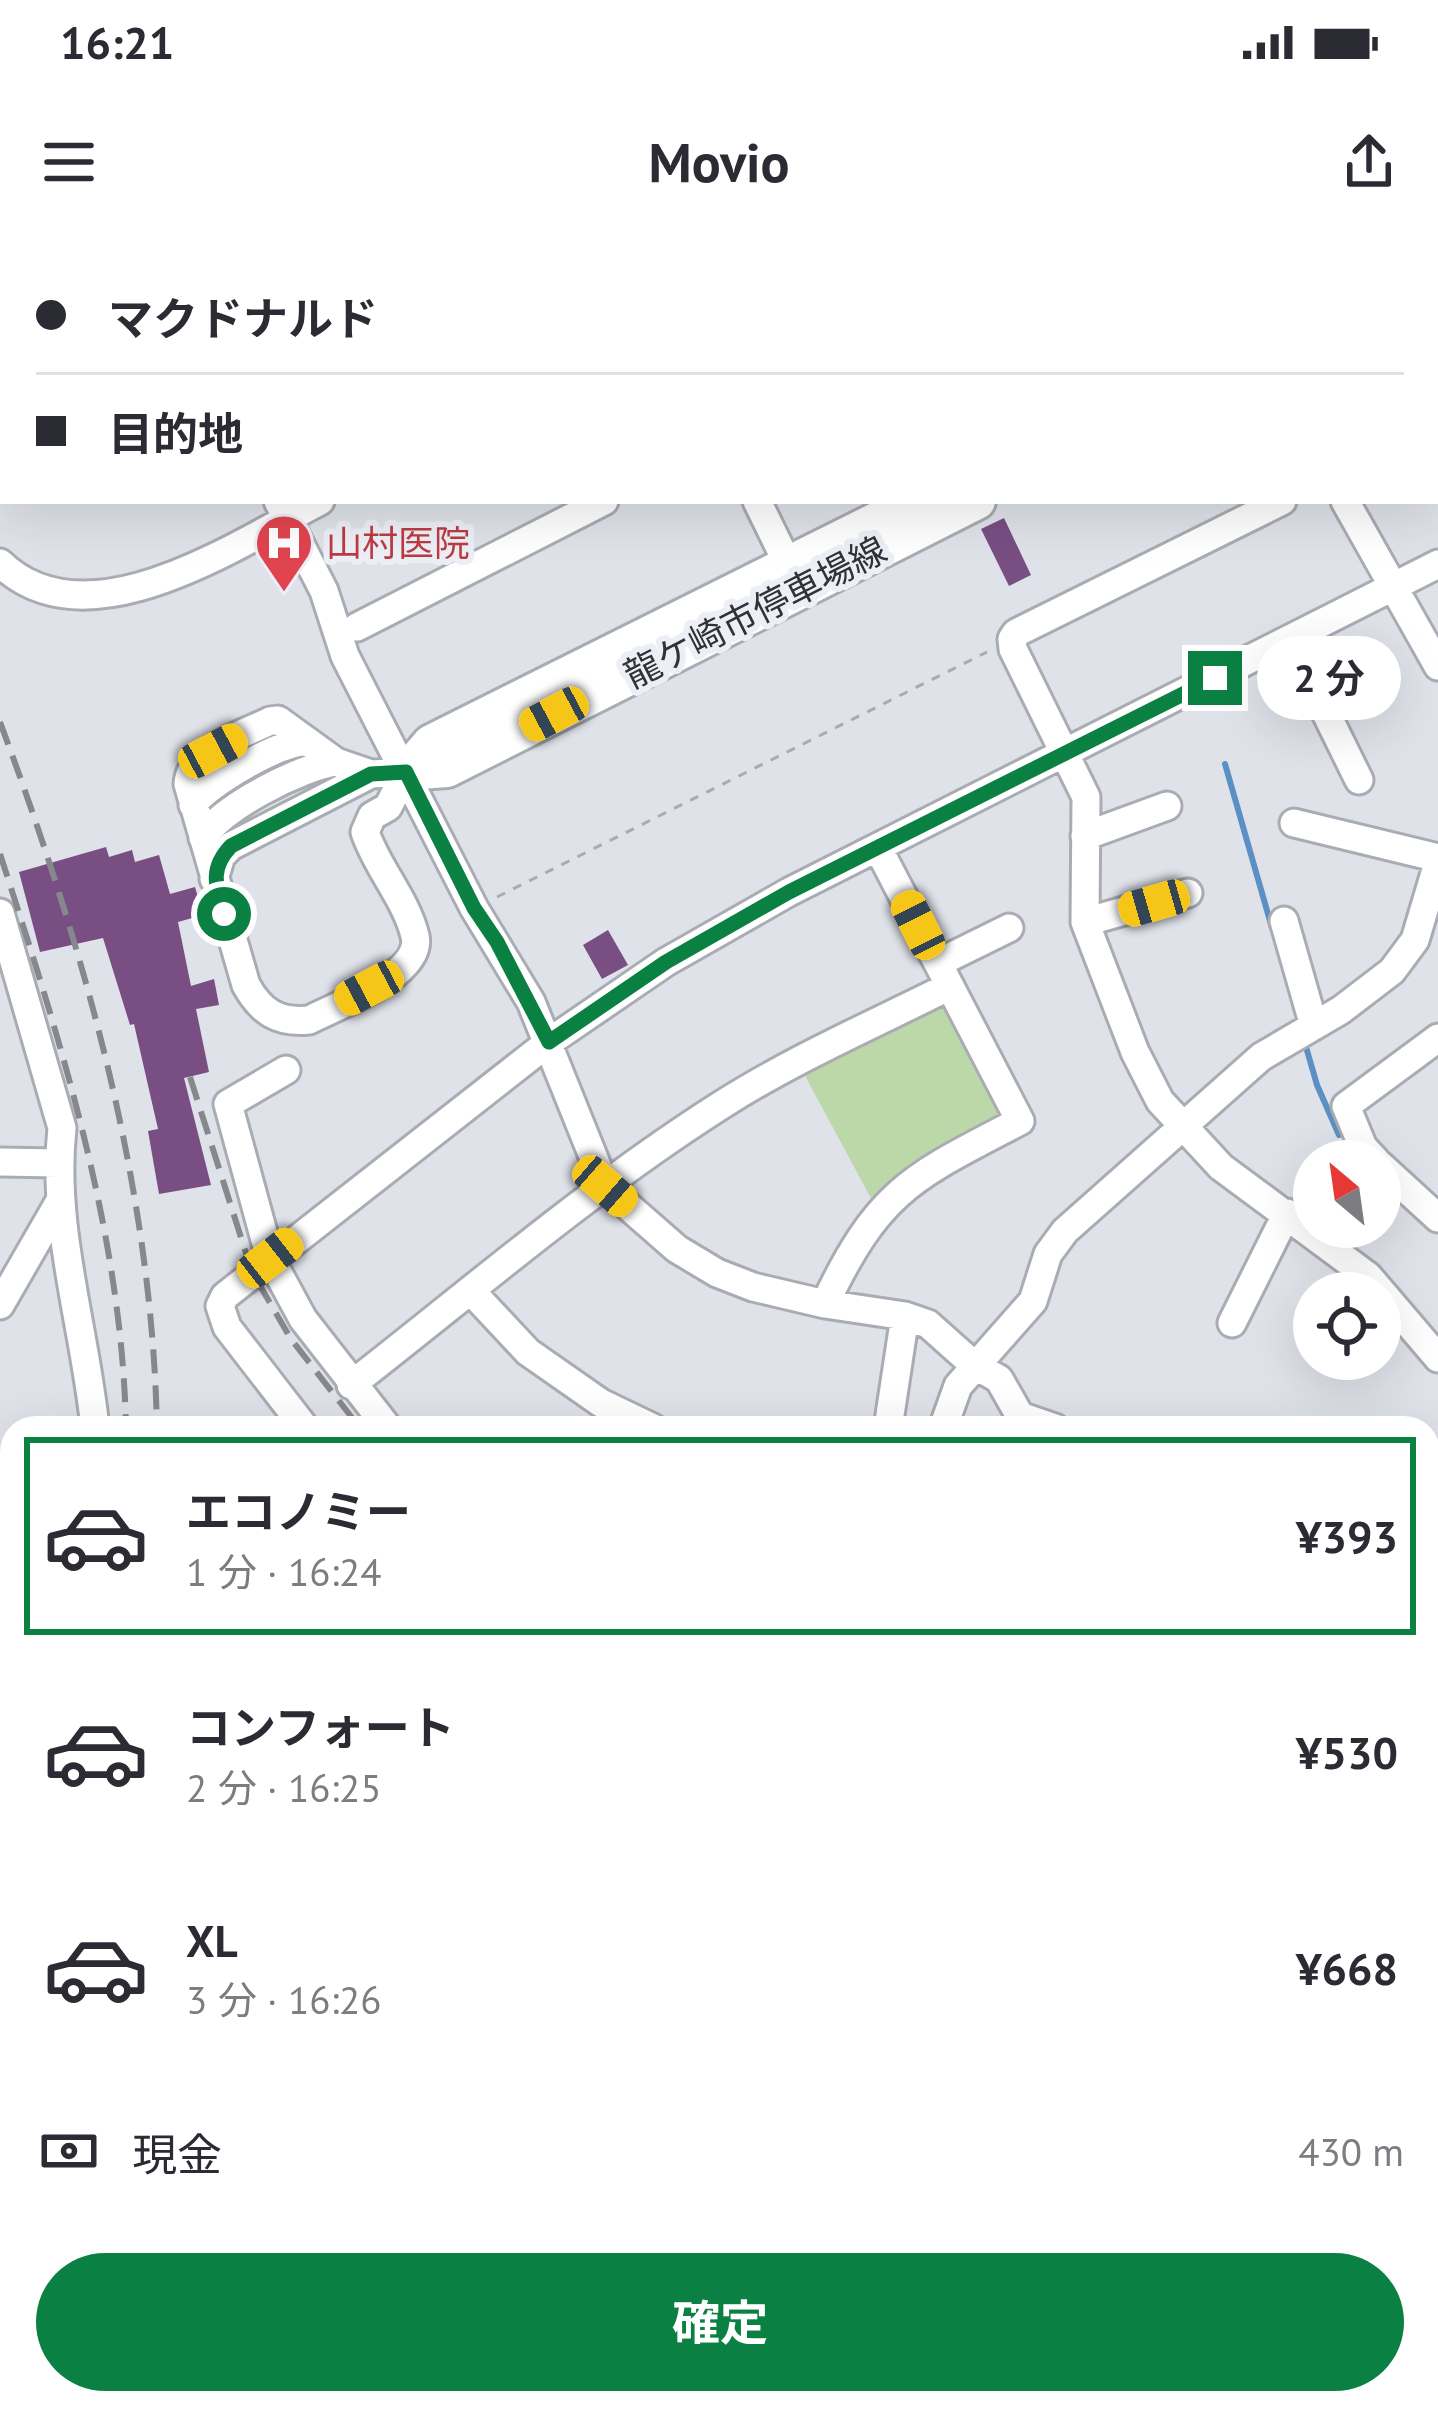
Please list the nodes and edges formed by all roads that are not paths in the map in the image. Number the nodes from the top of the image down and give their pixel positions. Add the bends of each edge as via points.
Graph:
1 (598, 504) edge
2 (759, 504) edge
3 (910, 504) edge
4 (971, 504) edge
5 (1276, 504) edge
6 (1347, 504) edge
7 (282, 510) edge
8 (781, 548) dead end
9 (0, 563) edge
10 (1438, 564) edge
11 (1394, 588) junction
12 (357, 627) dead end
13 (1290, 640) junction
14 (1438, 666) edge
15 (1066, 752) junction
16 (336, 762) junction
17 (388, 773) junction
18 (1359, 780) dead end
19 (1167, 806) dead end
20 (1294, 823) dead end
21 (1085, 836) junction
22 (202, 838) junction
23 (878, 848) junction
24 (1438, 861) edge
25 (214, 879) junction
26 (1188, 893) dead end
27 (0, 914) edge
28 (1284, 921) dead end
29 (1085, 922) junction
30 (1009, 928) dead end
31 (944, 975) junction
32 (1314, 1026) junction
33 (1438, 1038) edge
34 (549, 1042) junction
35 (286, 1070) dead end
36 (1183, 1129) junction
37 (1361, 1140) edge
38 (0, 1162) edge
39 (58, 1163) junction
40 (1401, 1184) edge
41 (605, 1186) junction
42 (61, 1199) junction
43 (1287, 1213) junction
44 (1438, 1218) edge
45 (270, 1258) junction
46 (4, 1289) edge
47 (471, 1291) junction
48 (825, 1304) junction
49 (905, 1316) junction
50 (1232, 1323) dead end
51 (1438, 1358) edge
52 (974, 1365) junction
53 (352, 1385) junction
54 (92, 1416) edge
55 (296, 1416) edge
56 (378, 1416) edge
57 (628, 1416) edge
58 (890, 1416) edge
59 (947, 1416) edge
60 (1019, 1416) edge

1 - 12 street
2 - 8 street
3 - 17 main road, 龍ケ崎市停車場線 via 431,743
4 - 17 main road, 龍ケ崎市停車場線 via 447,769
5 - 15 street via 1016,634 1013,649
6 - 11 street
7 - 9 street via 154,584 95,598 36,586
7 - 17 street via 324,591
10 - 11 street
11 - 13 street
11 - 14 street
13 - 15 street
13 - 18 street
15 - 21 street via 1086,797
15 - 23 street
16 - 17 street
16 - 22 street via 220,816
16 - 22 street via 306,742 291,742 206,790 193,805
17 - 25 street via 231,846
17 - 25 street via 388,808 372,816 365,832 415,936 400,972 309,1020 278,1019 246,985
17 - 34 street via 497,942
19 - 21 street
20 - 24 street
21 - 29 street
22 - 25 street
23 - 31 street
23 - 34 street via 666,962
24 - 32 street via 1403,960
26 - 29 street
27 - 39 street via 62,1128
28 - 32 street
29 - 36 street via 1135,1052
30 - 31 street
31 - 41 street via 729,1100
31 - 48 street via 1020,1121 895,1193 846,1258
32 - 36 street via 1261,1057
33 - 37 street via 1346,1106
34 - 41 street
34 - 45 street
35 - 45 street via 228,1104
36 - 43 street
36 - 52 street via 1065,1231 1033,1301
38 - 39 street
39 - 42 street
40 - 44 street
41 - 47 street
41 - 48 street via 717,1273
42 - 46 street
42 - 54 street
43 - 50 street
43 - 51 street via 1368,1276
45 - 53 street
45 - 55 street via 225,1296 221,1316
47 - 53 street
47 - 57 street via 528,1352
48 - 49 street
49 - 52 street via 928,1324
49 - 58 street
52 - 59 street
52 - 60 street via 999,1379
53 - 56 street

